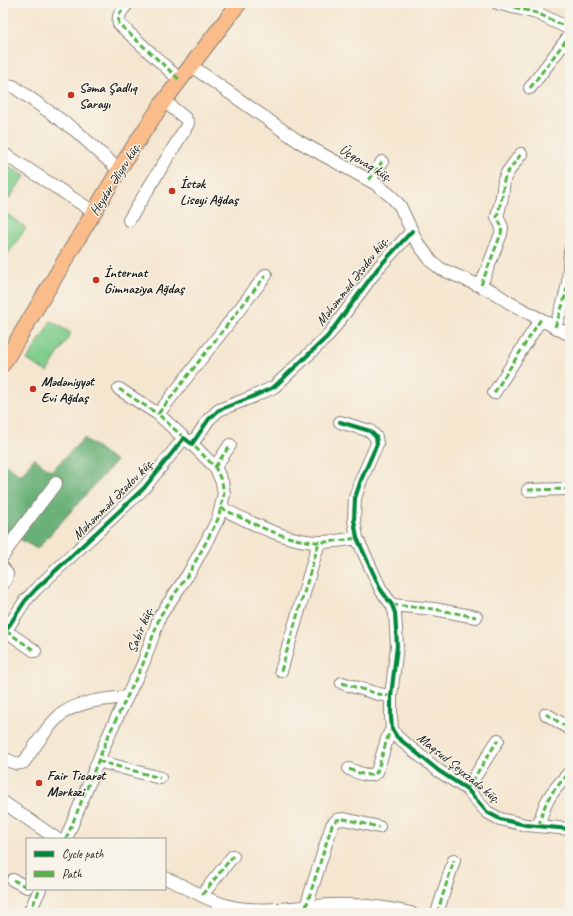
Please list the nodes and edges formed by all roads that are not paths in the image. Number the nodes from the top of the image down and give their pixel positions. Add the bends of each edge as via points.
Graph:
1 (128, 3) edge
2 (239, 3) edge
3 (498, 3) edge
4 (570, 29) edge
5 (570, 35) edge
6 (190, 65) junction
7 (180, 80) junction
8 (13, 86) dead end
9 (530, 88) dead end
10 (164, 101) junction
11 (3, 153) edge
12 (521, 154) dead end
13 (382, 162) dead end
14 (120, 170) junction
15 (369, 180) junction
16 (94, 212) junction
17 (129, 220) dead end
18 (412, 231) junction
19 (570, 251) edge
20 (266, 275) dead end
21 (481, 285) junction
22 (541, 320) junction
23 (555, 327) junction
24 (570, 335) edge
25 (3, 364) edge
26 (119, 389) dead end
27 (494, 393) dead end
28 (158, 414) junction
29 (340, 422) dead end
30 (188, 441) junction
31 (230, 445) dead end
32 (215, 468) junction
33 (56, 483) dead end
34 (570, 489) edge
35 (528, 490) dead end
36 (221, 508) junction
37 (357, 538) junction
38 (319, 542) junction
39 (3, 556) edge
40 (3, 568) edge
41 (3, 583) edge
42 (392, 605) junction
43 (476, 617) dead end
44 (6, 627) edge
45 (34, 651) dead end
46 (281, 672) dead end
47 (342, 683) dead end
48 (391, 696) junction
49 (127, 697) junction
50 (546, 714) dead end
51 (392, 729) junction
52 (570, 729) edge
53 (498, 740) dead end
54 (3, 758) edge
55 (98, 761) junction
56 (349, 768) dead end
57 (570, 772) edge
58 (160, 778) dead end
59 (466, 789) junction
60 (3, 802) edge
61 (539, 826) junction
62 (380, 827) dead end
63 (570, 829) edge
64 (56, 838) edge
65 (66, 838) edge
66 (233, 856) dead end
67 (454, 860) dead end
68 (166, 878) edge
69 (13, 880) dead end
70 (26, 886) edge
71 (37, 890) edge
72 (202, 895) junction
73 (306, 906) junction
74 (269, 911) edge
75 (29, 913) edge
76 (411, 913) edge
77 (437, 913) edge

1 - 7 street via 120,13 119,24
2 - 6 main road, Heydər Əliyev küç.
3 - 4 street via 536,13
5 - 9 street
6 - 7 main road, Heydər Əliyev küç.
6 - 15 street, Üçqovaq küç. via 298,141
7 - 10 main road, Heydər Əliyev küç.
8 - 14 street via 76,131
10 - 14 main road, Heydər Əliyev küç.
10 - 17 street via 188,123
11 - 16 street
12 - 21 street via 504,180 497,217 502,227 501,234
13 - 15 street
14 - 16 main road, Heydər Əliyev küç.
15 - 18 street, Üçqovaq küç. via 400,206
16 - 25 main road, Heydər Əliyev küç.
18 - 21 street, Üçqovaq küç. via 432,262 441,269
18 - 30 street, Məhəmməd Əsədov küç. via 378,268 327,337 274,386 252,398 219,410
19 - 23 street via 568,284
20 - 28 street
21 - 22 street, Üçqovaq küç.
22 - 23 street, Üçqovaq küç.
22 - 27 street
23 - 24 street, Üçqovaq küç.
26 - 28 street
28 - 30 street
29 - 37 street via 370,431 376,437 377,444 355,498 354,520
30 - 32 street, Sabir küç.
30 - 44 street, Məhəmməd Əsədov küç. via 144,488 36,589
31 - 32 street
32 - 36 street, Sabir küç. via 222,482 224,494
33 - 39 street
34 - 35 street
36 - 38 street via 267,530 291,538
36 - 49 street, Sabir küç. via 218,519 189,574 160,616 143,664
37 - 38 street
37 - 42 street via 381,590
38 - 46 street
40 - 41 street via 7,574
42 - 43 street
42 - 48 street via 396,621 397,646
44 - 45 street
47 - 48 street
48 - 51 street
49 - 54 street via 105,699 63,713 24,762 16,764
49 - 55 street, Sabir küç.
50 - 52 street
51 - 56 street via 374,775
51 - 59 street, Maqsud Şeyxzadə küç. via 397,737
53 - 59 street
55 - 58 street
55 - 65 street, Sabir küç.
57 - 61 street via 550,794
59 - 61 street, Maqsud Şeyxzadə küç. via 481,807 500,819
60 - 64 street
61 - 63 street, Maqsud Şeyxzadə küç.
62 - 73 street via 344,819 337,820 332,825
66 - 72 street
67 - 77 street
68 - 72 street
69 - 70 street
71 - 75 street
72 - 74 street via 230,906
73 - 74 street
73 - 76 street via 354,904

